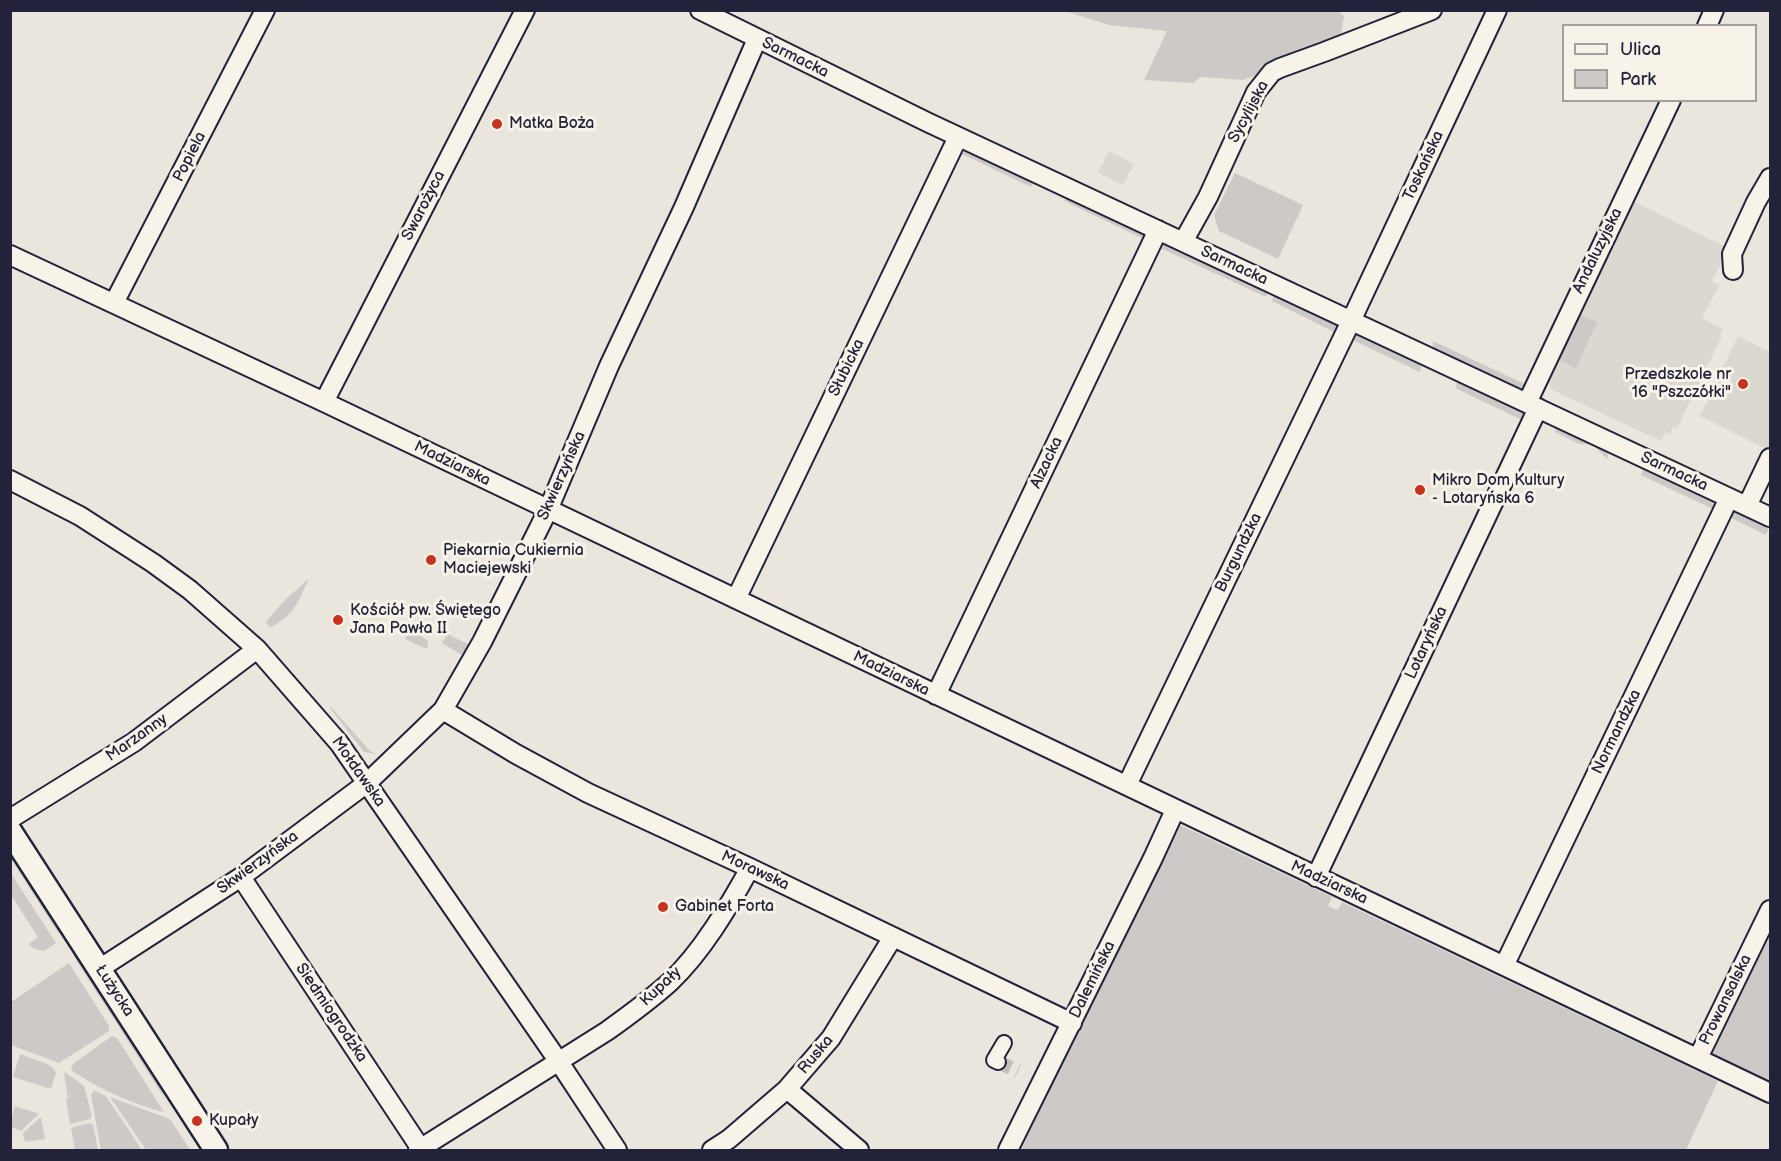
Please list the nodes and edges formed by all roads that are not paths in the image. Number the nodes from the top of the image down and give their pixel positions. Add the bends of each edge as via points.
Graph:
1 (265, 10) edge
2 (525, 10) edge
3 (700, 10) edge
4 (1432, 10) edge
5 (1497, 10) edge
6 (1714, 10) edge
7 (1708, 24) edge
8 (757, 39) junction
9 (1670, 102) edge
10 (958, 137) junction
11 (1770, 178) edge
12 (1158, 230) junction
13 (1183, 242) junction
14 (10, 255) edge
15 (1732, 270) dead end
16 (114, 303) junction
17 (1351, 321) junction
18 (324, 402) junction
19 (1532, 405) junction
20 (1770, 458) edge
21 (10, 480) edge
22 (1729, 498) junction
23 (1748, 506) junction
24 (548, 510) junction
25 (1770, 517) edge
26 (736, 599) junction
27 (257, 649) junction
28 (936, 695) junction
29 (443, 710) junction
30 (367, 783) junction
31 (1127, 785) junction
32 (1175, 810) junction
33 (10, 819) edge
34 (10, 831) edge
35 (750, 868) junction
36 (241, 877) junction
37 (1316, 877) junction
38 (1770, 910) edge
39 (893, 937) junction
40 (1504, 966) junction
41 (99, 969) junction
42 (1072, 1023) junction
43 (1004, 1042) dead end
44 (1698, 1058) junction
45 (559, 1062) junction
46 (998, 1062) dead end
47 (787, 1089) junction
48 (1770, 1093) edge
49 (216, 1150) edge
50 (420, 1150) edge
51 (617, 1150) edge
52 (712, 1150) edge
53 (859, 1150) edge
54 (1008, 1150) edge

1 - 16 street, Popiela
2 - 18 street, Swarożyca
3 - 8 street, Sarmacka
4 - 13 street, Sycylijska via 1272,72 1256,92
5 - 17 street, Toskańska
6 - 7 street
8 - 10 street, Sarmacka
8 - 24 street, Skwierzyńska
9 - 19 street, Andaluzyjska
10 - 12 street, Sarmacka
10 - 26 street, Słubicka
11 - 15 street via 1732,254
12 - 13 street, Sarmacka
12 - 28 street, Alzacka
13 - 17 street, Sarmacka
14 - 16 street, Madziarska
16 - 18 street, Madziarska
17 - 19 street, Sarmacka
17 - 31 street, Burgundzka
18 - 24 street, Madziarska
19 - 22 street, Sarmacka
19 - 37 street, Lotaryńska
20 - 23 street
21 - 27 street, Mołdawska via 80,516 153,563
22 - 23 street, Sarmacka
22 - 40 street, Normandzka
23 - 25 street, Sarmacka
24 - 26 street, Madziarska
24 - 29 street, Skwierzyńska
26 - 28 street, Madziarska
27 - 30 street, Mołdawska via 339,742
27 - 33 street, Marzanny via 134,742
28 - 31 street, Madziarska
29 - 30 street, Skwierzyńska
29 - 35 street, Morawska via 588,793
30 - 36 street, Skwierzyńska
30 - 45 street, Mołdawska
31 - 32 street, Madziarska
32 - 37 street, Madziarska
32 - 42 street, Dalemińska
34 - 41 street, Łużycka
35 - 39 street, Morawska
35 - 45 street, Kupały via 715,927 671,981 633,1013
36 - 41 street, Skwierzyńska
36 - 50 street, Siedmiogrodzka
37 - 40 street, Madziarska
38 - 44 street, Prowansalska
39 - 42 street, Morawska
39 - 47 street, Ruska via 831,1038
40 - 44 street, Madziarska
41 - 49 street, Łużycka
42 - 54 street, Dalemińska
43 - 46 street via 994,1060
44 - 48 street, Madziarska
45 - 50 street, Kupały
45 - 51 street, Mołdawska
47 - 52 street, Ruska
47 - 53 street

